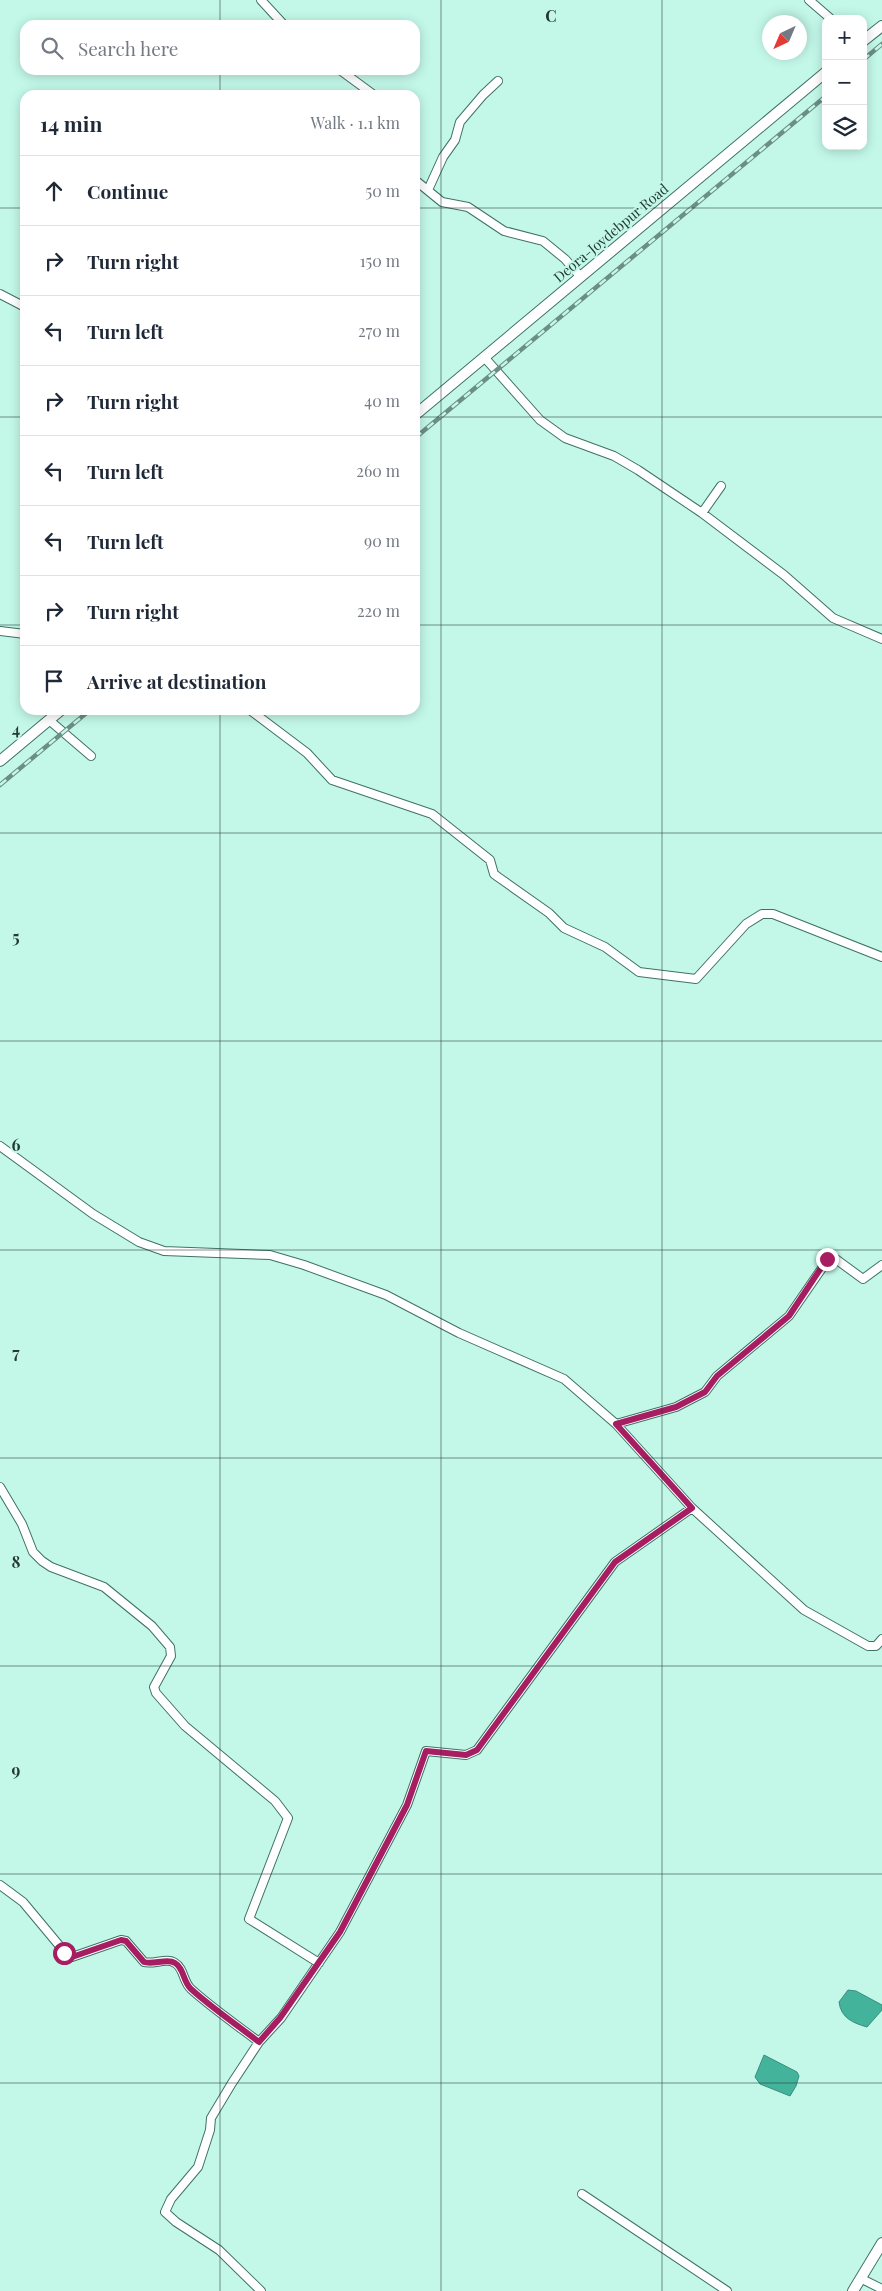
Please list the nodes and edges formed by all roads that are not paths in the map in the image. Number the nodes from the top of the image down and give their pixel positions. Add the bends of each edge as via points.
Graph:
1 (261, 0) edge
2 (809, 0) edge
3 (826, 15) edge
4 (279, 20) edge
5 (882, 26) edge
6 (867, 38) edge
7 (347, 75) edge
8 (822, 75) edge
9 (498, 81) dead end
10 (367, 90) edge
11 (420, 184) edge
12 (428, 190) junction
13 (580, 276) junction
14 (0, 294) edge
15 (20, 304) edge
16 (484, 357) junction
17 (420, 410) edge
18 (721, 486) dead end
19 (702, 513) junction
20 (0, 631) edge
21 (20, 633) edge
22 (882, 639) edge
23 (56, 715) edge
24 (257, 715) edge
25 (50, 720) junction
26 (91, 756) dead end
27 (0, 761) edge
28 (882, 957) edge
29 (0, 1146) edge
30 (882, 1265) edge
31 (616, 1424) junction
32 (0, 1487) edge
33 (692, 1508) junction
34 (882, 1639) edge
35 (0, 1884) edge
36 (319, 1962) junction
37 (259, 2042) junction
38 (582, 2194) dead end
39 (882, 2243) edge
40 (862, 2279) junction
41 (882, 2289) edge
42 (261, 2291) edge
43 (727, 2291) edge
44 (853, 2291) edge

1 - 4 street
2 - 3 street
5 - 6 street
7 - 10 street
8 - 13 street, Deora-Joydebpur Road
9 - 12 street via 460,122 455,140
11 - 12 street
12 - 13 street via 442,202 476,211 501,230 543,241
13 - 16 street, Deora-Joydebpur Road
14 - 15 street
16 - 17 street, Deora-Joydebpur Road
16 - 19 street via 540,420 565,438 614,456
18 - 19 street
19 - 22 street via 784,575 833,618
20 - 21 street
23 - 25 street
24 - 28 street via 308,754 332,780 432,814 490,860 498,878 549,913 564,928 605,947 639,972 696,978 746,924 762,914 773,914
25 - 26 street
25 - 27 street
29 - 31 street via 93,1214 139,1242 164,1251 270,1255 386,1295 460,1333 564,1379
30 - 31 street via 863,1279 833,1257 829,1258 789,1316 717,1376 705,1392 676,1407
31 - 33 street
32 - 36 street via 22,1524 33,1552 42,1561 104,1587 152,1626 170,1647 171,1656 154,1687 156,1693 185,1726 275,1801 288,1818 249,1919
33 - 34 street via 804,1610 868,1646 876,1646
33 - 36 street via 615,1562 477,1750 466,1755 426,1751 407,1805 340,1932
35 - 37 street via 23,1902 68,1956 121,1940 126,1941 144,1962 175,1962 190,1988
36 - 37 street
37 - 42 street via 211,2118 198,2168 171,2199 165,2212 219,2250
38 - 43 street
39 - 40 street
40 - 41 street
40 - 44 street

